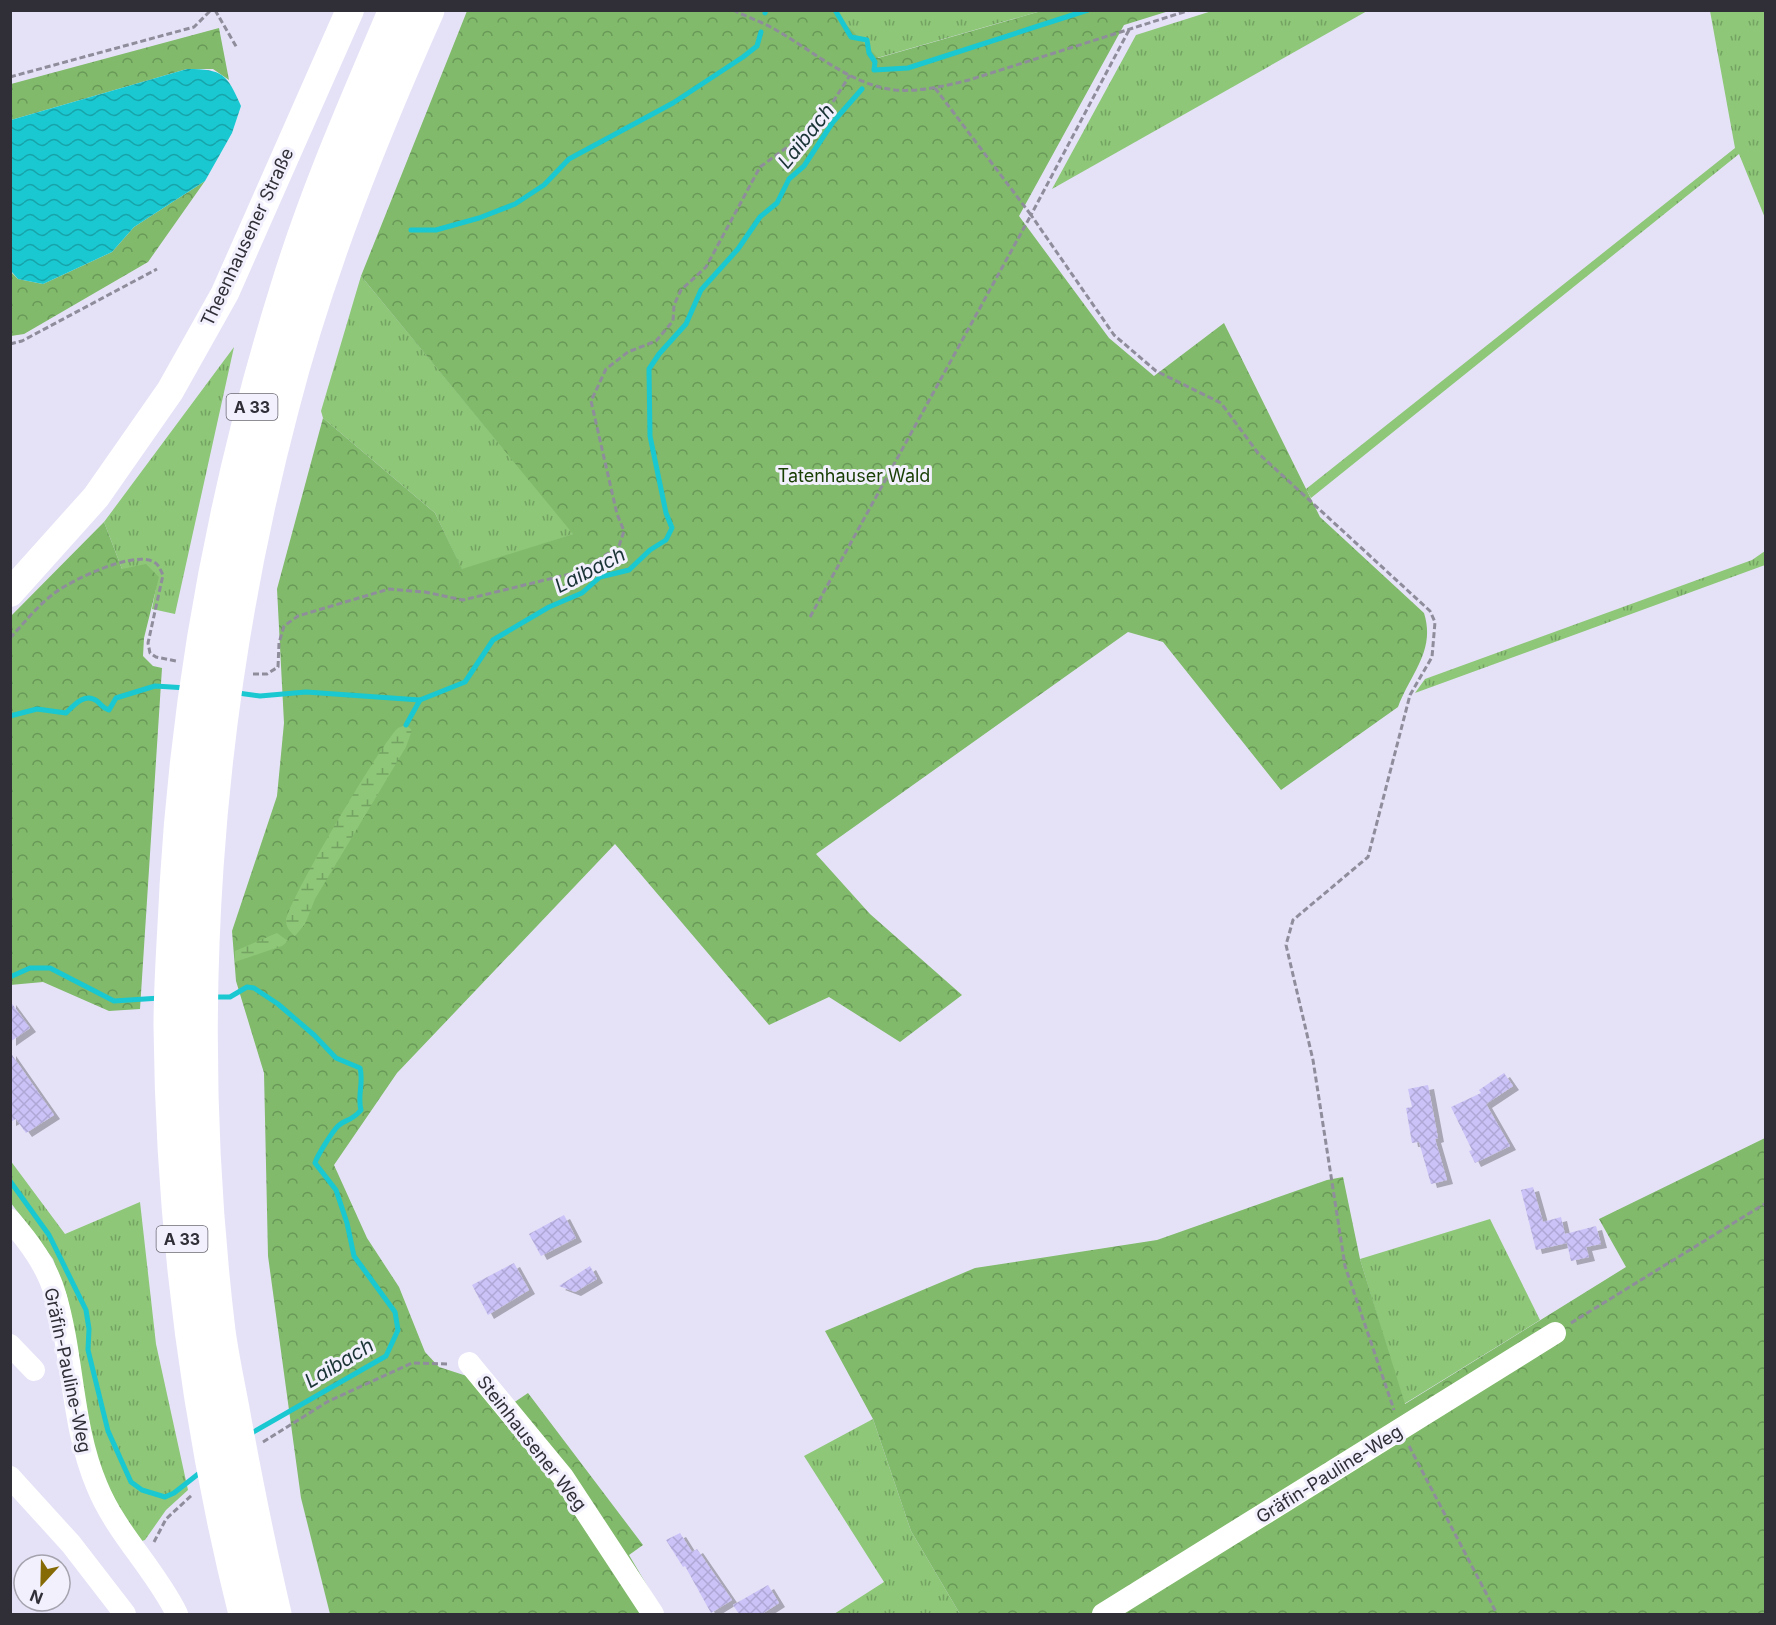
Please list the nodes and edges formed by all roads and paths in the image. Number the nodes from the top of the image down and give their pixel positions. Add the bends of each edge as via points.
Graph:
1 (213, 10) edge
2 (350, 10) edge
3 (395, 10) edge
4 (428, 10) edge
5 (733, 10) edge
6 (1190, 10) edge
7 (1129, 30) junction
8 (237, 48) dead end
9 (850, 75) junction
10 (10, 77) edge
11 (935, 88) junction
12 (1031, 215) junction
13 (156, 269) dead end
14 (10, 344) edge
15 (10, 593) edge
16 (55, 593) dead end
17 (298, 616) dead end
18 (810, 617) dead end
19 (10, 638) edge
20 (214, 659) junction
21 (185, 1025) junction
22 (1766, 1203) edge
23 (10, 1220) edge
24 (1556, 1333) joint
25 (10, 1345) edge
26 (469, 1363) joint
27 (34, 1371) dead end
28 (1401, 1430) junction
29 (245, 1448) junction
30 (10, 1477) edge
31 (208, 1488) junction
32 (144, 1560) junction
33 (125, 1614) edge
34 (177, 1614) edge
35 (245, 1614) edge
36 (275, 1614) edge
37 (653, 1614) edge
38 (1103, 1614) edge
39 (1497, 1614) edge

1 - 8 path
1 - 10 path via 194,27
2 - 15 main road, Theenhausener Straße via 225,293 170,391 96,497
3 - 20 highway, A 33 via 330,163 257,390 228,503
4 - 20 highway, A 33 via 360,169 319,286 283,402
5 - 9 path via 774,29
6 - 7 path
7 - 11 path
7 - 12 path
9 - 11 path via 874,86 896,90
9 - 17 path via 819,124 760,167 706,267 681,290 674,305 673,321 656,341 628,351 606,369 593,392 591,401 624,531 619,546 582,571 463,600 389,589
11 - 12 path
12 - 18 path
12 - 28 path via 1114,336 1156,371 1221,403 1258,453 1431,611 1435,622 1432,657 1410,694 1368,857 1293,920 1286,945 1313,1060 1345,1266
13 - 14 path
16 - 19 path
20 - 21 highway, A 33 via 205,722 207,847 187,964
21 - 29 highway, A 33 via 202,1132 220,1335
21 - 31 highway, A 33 via 174,1161 190,1321 210,1452
22 - 24 path
23 - 32 street, Gräfin-Pauline-Weg via 39,1259 56,1295 80,1434 97,1488
24 - 28 street, Gräfin-Pauline-Weg
25 - 27 street
26 - 29 path, Steinhausener Weg via 412,1363 327,1402
26 - 37 street, Steinhausener Weg via 563,1477
28 - 38 street, Gräfin-Pauline-Weg
28 - 39 path
29 - 36 highway, A 33
30 - 33 street via 78,1552
31 - 32 path via 166,1519
31 - 35 highway, A 33
32 - 34 street, Gräfin-Pauline-Weg

